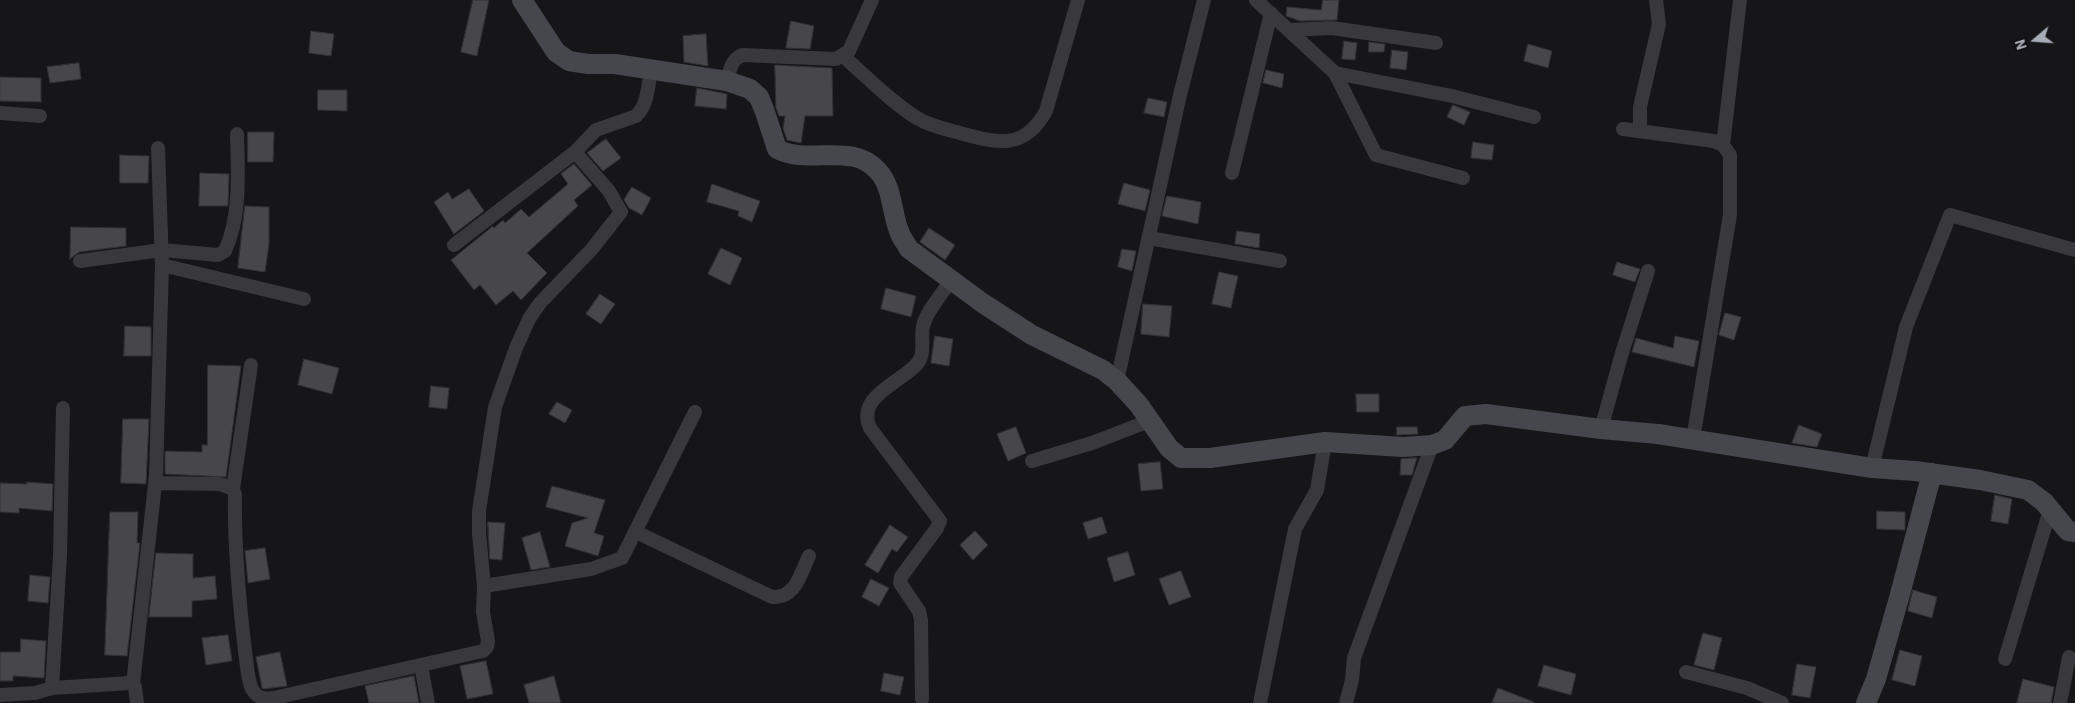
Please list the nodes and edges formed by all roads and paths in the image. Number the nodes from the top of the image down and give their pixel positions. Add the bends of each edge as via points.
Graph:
1 (522, 0) edge
2 (872, 0) edge
3 (1078, 0) edge
4 (1204, 0) edge
5 (1256, 0) edge
6 (1656, 0) edge
7 (1740, 0) edge
8 (1270, 13) junction
9 (1290, 30) junction
10 (1436, 43) dead end
11 (843, 56) junction
12 (651, 70) junction
13 (1335, 73) junction
14 (727, 81) junction
15 (0, 113) edge
16 (40, 116) dead end
17 (1534, 117) dead end
18 (1623, 129) dead end
19 (1640, 131) junction
20 (237, 134) dead end
21 (1723, 145) junction
22 (158, 148) dead end
23 (574, 152) junction
24 (1232, 172) dead end
25 (1464, 178) dead end
26 (1149, 238) junction
27 (454, 245) dead end
28 (162, 250) junction
29 (2075, 250) edge
30 (80, 261) dead end
31 (1280, 261) dead end
32 (162, 265) junction
33 (1648, 271) dead end
34 (952, 280) junction
35 (304, 299) dead end
36 (251, 365) dead end
37 (1117, 381) junction
38 (63, 408) dead end
39 (695, 412) dead end
40 (1149, 421) junction
41 (1601, 429) junction
42 (1693, 439) junction
43 (1325, 442) junction
44 (1432, 444) junction
45 (1032, 461) dead end
46 (1872, 468) junction
47 (1932, 473) junction
48 (156, 482) junction
49 (233, 489) junction
50 (2050, 510) junction
51 (636, 532) junction
52 (2075, 532) edge
53 (809, 556) dead end
54 (484, 586) junction
55 (2069, 657) dead end
56 (2005, 658) dead end
57 (421, 666) junction
58 (1686, 672) dead end
59 (133, 684) junction
60 (52, 688) junction
61 (0, 695) edge
62 (922, 699) dead end
63 (136, 703) edge
64 (428, 703) edge
65 (1260, 703) edge
66 (1346, 703) edge
67 (1782, 703) edge
68 (1866, 703) edge
69 (2060, 703) edge

1 - 12 street via 556,52 569,61
2 - 11 street via 849,51
3 - 11 street via 1046,111 1020,139 994,142 928,125 904,109
4 - 26 street
5 - 8 street
6 - 19 street via 1659,24 1640,107
7 - 21 street
8 - 9 street
8 - 24 street
9 - 10 street via 1332,28
9 - 13 street
11 - 14 street via 836,59 742,55 731,66
12 - 14 street
12 - 23 street via 640,112 596,130
13 - 17 street via 1452,96
13 - 25 street via 1376,155
14 - 34 street via 759,97 777,149 794,156 844,155 862,159 878,170 886,182 901,236 909,249
15 - 16 street
18 - 19 street
19 - 21 street
20 - 28 street via 238,179 232,228 225,251 218,255
21 - 42 street via 1730,155 1730,215
22 - 28 street
23 - 27 street
23 - 54 street via 609,191 621,212 591,250 540,303 516,348 495,406 484,472 478,533
26 - 31 street
26 - 37 street
28 - 30 street
28 - 32 street
29 - 46 street via 1950,215 1906,327
32 - 35 street
32 - 48 street
33 - 41 street
34 - 37 street via 1032,335 1103,370
34 - 62 street via 923,325 922,357 916,366 874,398 866,412 870,428 940,521 900,583 919,611 921,620
36 - 49 street
37 - 40 street
38 - 60 street via 60,555
39 - 51 street
40 - 43 street via 1169,448 1181,458 1210,458
40 - 45 street
41 - 42 street
41 - 44 street via 1486,414 1465,416 1445,440
42 - 46 street
43 - 44 street via 1403,447
43 - 65 street via 1317,490 1295,529
44 - 66 street via 1354,658
46 - 47 street
47 - 50 street via 2028,490
47 - 68 street via 1900,598
48 - 49 street via 220,484
48 - 59 street
49 - 57 street via 235,555 244,641 249,679 258,696 274,698
50 - 52 street via 2068,531
50 - 56 street
51 - 53 street via 772,597 782,598 790,593
51 - 54 street via 622,558 610,564
54 - 57 street via 487,647 474,654
55 - 69 street
57 - 64 street
58 - 67 street via 1747,688
59 - 60 street
59 - 63 street
60 - 61 street via 35,693

